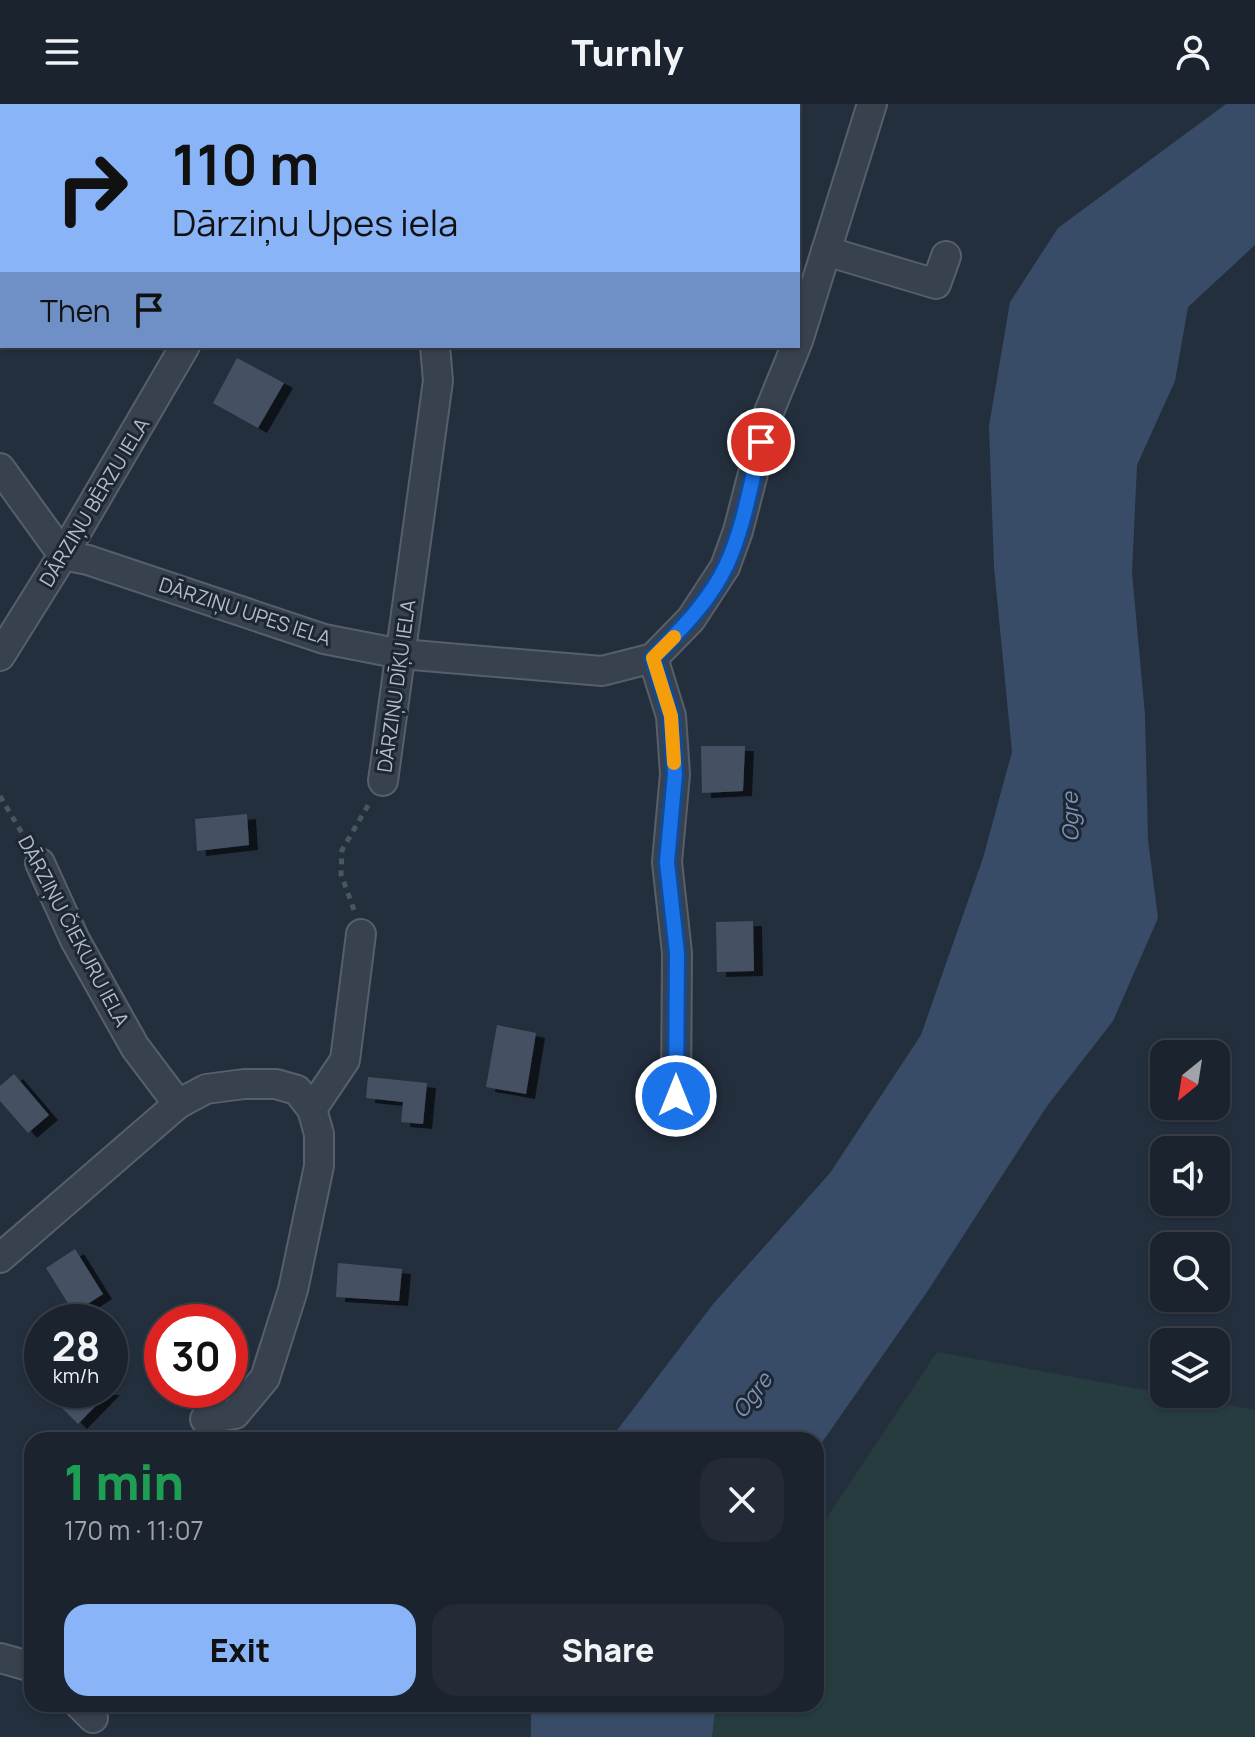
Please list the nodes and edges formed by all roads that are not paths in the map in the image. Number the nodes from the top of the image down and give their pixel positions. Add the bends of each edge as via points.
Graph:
1 (872, 104) edge
2 (826, 251) junction
3 (946, 256) dead end
4 (800, 334) edge
5 (184, 348) edge
6 (435, 348) edge
7 (795, 348) edge
8 (0, 468) edge
9 (63, 555) junction
10 (401, 654) junction
11 (0, 656) edge
12 (653, 658) junction
13 (383, 781) road end
14 (40, 863) road end
15 (361, 934) road end
16 (676, 1096) dead end
17 (178, 1104) junction
18 (312, 1109) junction
19 (0, 1258) edge
20 (205, 1419) dead end
21 (0, 1658) edge
22 (24, 1665) edge

1 - 2 street
2 - 3 street via 936,284
2 - 4 street
5 - 9 street, DĀRZIŅU BĒRZU IELA
6 - 10 street, DĀRZIŅU DĪĶU IELA via 438,381
7 - 12 street via 769,412 725,567 691,619
8 - 9 street
9 - 10 street, DĀRZIŅU UPES IELA via 324,639
9 - 11 street, DĀRZIŅU BĒRZU IELA
10 - 12 street, DĀRZIŅU UPES IELA via 602,671
10 - 13 street, DĀRZIŅU DĪĶU IELA
12 - 16 street via 671,716 675,774 667,862 677,953
14 - 17 street, DĀRZIŅU ČIEKURU IELA via 75,940 135,1047
15 - 18 street via 345,1060
17 - 18 street via 206,1089 276,1084 297,1090
17 - 19 street
18 - 20 street via 319,1166 293,1290 265,1378 235,1414
21 - 22 street

